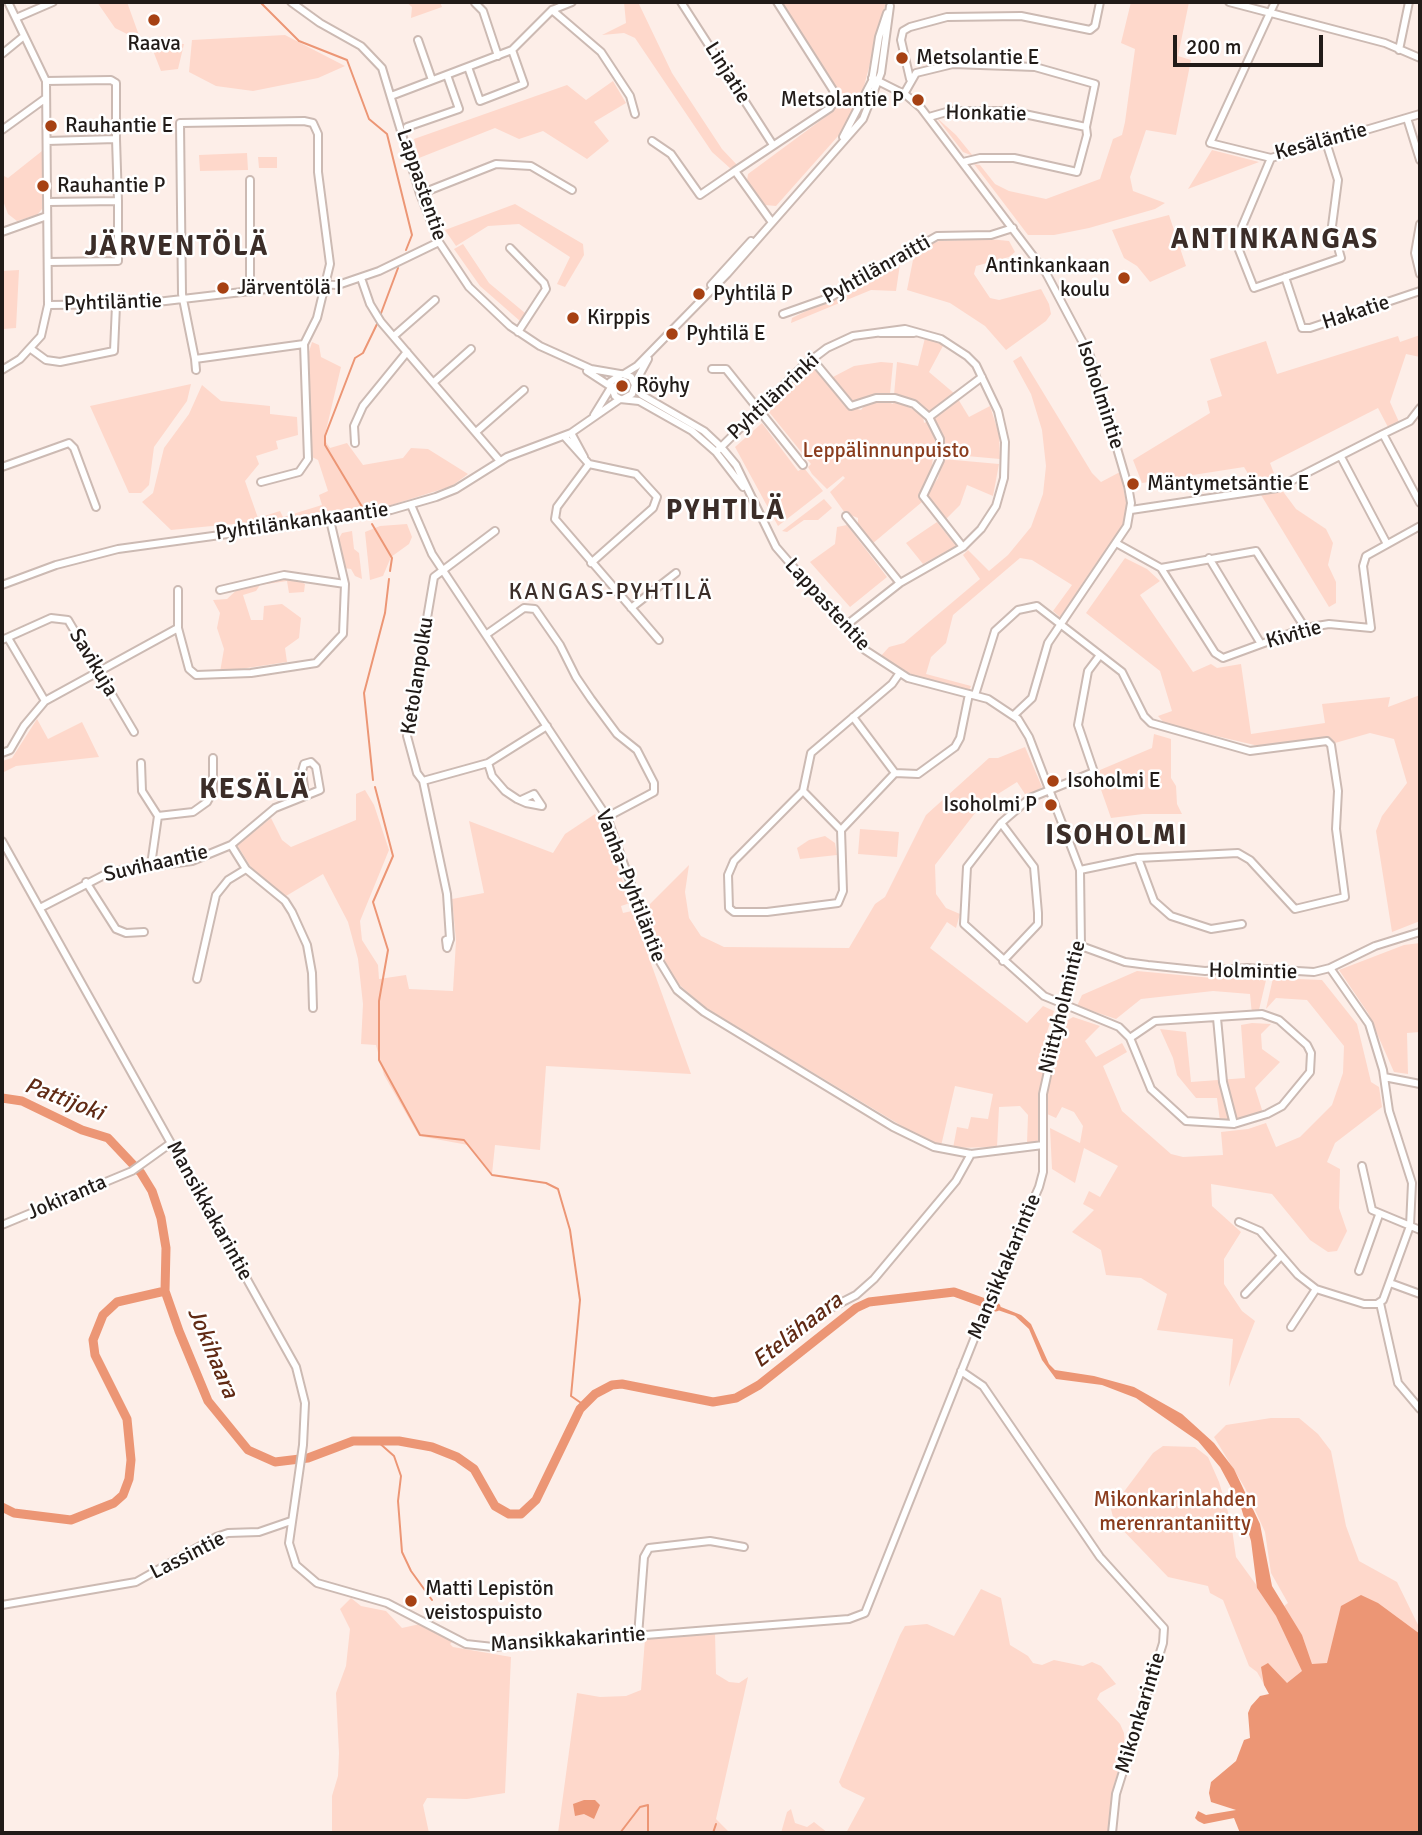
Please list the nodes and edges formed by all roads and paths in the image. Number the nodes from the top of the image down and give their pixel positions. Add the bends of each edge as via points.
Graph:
1 (8, 2) edge
2 (53, 2) edge
3 (291, 2) edge
4 (572, 2) edge
5 (681, 2) edge
6 (777, 2) edge
7 (1100, 2) edge
8 (1230, 2) edge
9 (1275, 2) edge
10 (1409, 2) edge
11 (475, 3) edge
12 (891, 4) edge
13 (552, 10) junction
14 (1270, 14) junction
15 (16, 18) junction
16 (24, 36) junction
17 (418, 40) dead end
18 (512, 50) junction
19 (1399, 50) junction
20 (2, 54) edge
21 (498, 56) junction
22 (1420, 58) edge
23 (468, 67) junction
24 (447, 75) junction
25 (910, 79) junction
26 (432, 80) junction
27 (46, 81) junction
28 (875, 83) junction
29 (902, 93) junction
30 (391, 96) junction
31 (46, 98) junction
32 (635, 114) dead end
33 (1420, 114) edge
34 (929, 117) junction
35 (1407, 118) junction
36 (1086, 127) junction
37 (407, 128) dead end
38 (2, 130) edge
39 (116, 139) junction
40 (47, 141) junction
41 (652, 141) dead end
42 (1326, 142) junction
43 (773, 145) junction
44 (1271, 158) junction
45 (1420, 160) edge
46 (963, 162) junction
47 (735, 171) junction
48 (250, 180) dead end
49 (572, 190) dead end
50 (420, 194) junction
51 (118, 201) junction
52 (48, 202) junction
53 (47, 216) junction
54 (771, 221) junction
55 (1420, 224) edge
56 (1013, 228) junction
57 (2, 232) edge
58 (439, 242) junction
59 (510, 248) dead end
60 (48, 262) junction
61 (1420, 274) edge
62 (1285, 277) junction
63 (362, 278) junction
64 (327, 285) junction
65 (1420, 291) edge
66 (250, 292) junction
67 (435, 300) dead end
68 (184, 301) junction
69 (48, 305) junction
70 (116, 305) junction
71 (783, 314) dead end
72 (518, 332) junction
73 (394, 336) junction
74 (304, 344) junction
75 (654, 348) junction
76 (31, 349) junction
77 (471, 349) dead end
78 (407, 352) junction
79 (194, 359) junction
80 (568, 359) junction
81 (812, 359) junction
82 (712, 369) dead end
83 (2, 370) edge
84 (196, 370) dead end
85 (622, 374) junction
86 (982, 377) junction
87 (434, 383) junction
88 (635, 386) junction
89 (610, 387) junction
90 (524, 390) dead end
91 (621, 399) junction
92 (1420, 408) edge
93 (759, 410) junction
94 (929, 417) junction
95 (588, 422) junction
96 (476, 432) junction
97 (1383, 434) junction
98 (568, 435) junction
99 (355, 443) dead end
100 (718, 450) junction
101 (1341, 457) junction
102 (500, 461) junction
103 (587, 461) junction
104 (803, 465) dead end
105 (2, 467) edge
106 (261, 482) dead end
107 (1420, 503) edge
108 (411, 505) junction
109 (96, 507) dead end
110 (1131, 510) junction
111 (846, 516) dead end
112 (330, 520) junction
113 (1420, 526) edge
114 (495, 531) dead end
115 (1116, 543) junction
116 (1387, 544) junction
117 (963, 547) junction
118 (1209, 558) junction
119 (591, 563) junction
120 (1161, 568) junction
121 (441, 570) junction
122 (676, 573) dead end
123 (900, 583) junction
124 (345, 584) junction
125 (2, 585) edge
126 (178, 590) dead end
127 (220, 590) dead end
128 (631, 608) junction
129 (1061, 622) junction
130 (844, 627) junction
131 (178, 628) junction
132 (1305, 628) junction
133 (487, 634) junction
134 (5, 639) edge
135 (659, 640) dead end
136 (1261, 644) junction
137 (1100, 655) junction
138 (100, 671) junction
139 (899, 674) junction
140 (972, 694) junction
141 (45, 701) junction
142 (1014, 715) junction
143 (853, 717) junction
144 (547, 726) junction
145 (134, 732) dead end
146 (2, 752) edge
147 (213, 758) dead end
148 (141, 763) dead end
149 (488, 763) junction
150 (895, 774) junction
151 (423, 781) junction
152 (1050, 789) junction
153 (803, 791) junction
154 (305, 795) junction
155 (521, 800) dead end
156 (158, 816) junction
157 (607, 817) junction
158 (1001, 823) junction
159 (841, 830) junction
160 (2, 841) edge
161 (231, 845) junction
162 (1138, 858) junction
163 (151, 866) junction
164 (246, 869) junction
165 (1080, 870) junction
166 (86, 882) junction
167 (40, 908) junction
168 (1242, 924) dead end
169 (144, 932) dead end
170 (1420, 932) edge
171 (450, 939) dead end
172 (1082, 946) junction
173 (1003, 961) junction
174 (1330, 968) junction
175 (197, 979) dead end
176 (1063, 1003) junction
177 (313, 1008) dead end
178 (1217, 1018) junction
179 (1130, 1038) junction
180 (1384, 1077) junction
181 (1420, 1084) edge
182 (1234, 1124) junction
183 (171, 1143) junction
184 (1043, 1145) junction
185 (971, 1154) junction
186 (1362, 1166) dead end
187 (1380, 1215) junction
188 (1239, 1222) dead end
189 (2, 1225) edge
190 (1410, 1226) junction
191 (1420, 1230) edge
192 (1281, 1256) junction
193 (1359, 1272) dead end
194 (1390, 1283) junction
195 (1316, 1289) junction
196 (1245, 1294) dead end
197 (1420, 1294) edge
198 (1380, 1303) junction
199 (821, 1314) dead end
200 (1291, 1327) dead end
201 (961, 1371) junction
202 (1420, 1409) edge
203 (291, 1521) junction
204 (744, 1547) dead end
205 (2, 1605) edge
206 (638, 1636) junction
207 (1112, 1833) edge

1 - 15 street, Pyhtiläntie
2 - 15 street
3 - 30 street, Lappastentie via 374,57
4 - 13 street
5 - 43 street, Linjatie
6 - 43 street via 835,98 830,108
7 - 25 street via 1090,30 1021,16 947,17 910,27 901,40
8 - 14 street
9 - 14 street, Kesäläntie
10 - 19 street
11 - 21 street via 483,11
12 - 28 street via 879,37
13 - 18 street
13 - 32 street via 601,52 630,96
14 - 19 street
14 - 44 street, Kesäläntie via 1210,144
15 - 16 street, Pyhtiläntie
16 - 20 street
16 - 27 street, Pyhtiläntie
17 - 26 street
18 - 21 street
18 - 23 street via 524,84 480,101
19 - 22 street
21 - 23 street
23 - 24 street
24 - 26 street
24 - 37 street via 459,109
25 - 29 street
25 - 36 street via 943,65 1012,64 1091,80 1095,86
26 - 30 street
27 - 31 street, Pyhtiläntie
27 - 39 street via 116,83
28 - 29 street
28 - 54 street via 863,119
29 - 34 street, Isoholmintie
30 - 50 street, Lappastentie
31 - 38 street
31 - 40 street, Pyhtiläntie
33 - 35 street, Kesäläntie
34 - 36 street, Honkatie via 950,111 1010,111
34 - 46 street, Isoholmintie
35 - 42 street, Kesäläntie
35 - 45 street
36 - 46 street via 1077,172 1014,158
39 - 40 street
39 - 51 street
40 - 52 street, Pyhtiläntie
41 - 47 street via 671,154 700,195
42 - 44 street, Kesäläntie
42 - 62 street via 1338,180 1332,226 1342,258
43 - 47 street
44 - 62 street via 1237,245 1254,288
46 - 56 street, Isoholmintie
47 - 54 street
48 - 66 street
49 - 50 street via 531,166 496,164
50 - 58 street, Lappastentie
51 - 52 street
51 - 60 street via 118,261
52 - 53 street, Pyhtiläntie
53 - 57 street
53 - 60 street, Pyhtiläntie
54 - 75 street
55 - 61 street via 1415,253
56 - 71 street, Pyhtilänraitti via 999,234 937,236 831,297
56 - 110 street, Isoholmintie via 1046,273 1090,356 1123,466
58 - 63 street, Pyhtiläntie
58 - 72 street, Lappastentie via 469,287
59 - 72 street via 546,289
60 - 69 street, Pyhtiläntie
62 - 65 street, Hakatie via 1302,328
63 - 64 street, Pyhtiläntie
63 - 73 street via 374,313
64 - 66 street, Pyhtiläntie
64 - 68 street via 330,264 318,134 313,123 180,123
64 - 74 street
66 - 68 street, Pyhtiläntie
67 - 73 street
68 - 70 street, Pyhtiläntie
68 - 79 street
69 - 70 street, Pyhtiläntie
69 - 76 street via 43,331
70 - 76 street via 114,351 60,362 46,360
72 - 80 street, Lappastentie
73 - 78 street
74 - 79 street
74 - 106 street via 308,459 299,472
75 - 85 street via 635,368
75 - 88 street
76 - 83 street
77 - 87 street
78 - 87 street
78 - 99 street via 363,406 354,426
79 - 84 street
80 - 85 street, Lappastentie
80 - 89 street, Lappastentie
81 - 86 street, Pyhtilänrinki via 846,339 874,332 918,332 961,351
81 - 93 street, Pyhtilänrinki
81 - 94 street via 851,406 895,398 914,404
82 - 93 street via 726,369
85 - 88 street via 631,377
85 - 89 street via 613,377
86 - 94 street
86 - 117 street, Pyhtilänrinki via 1003,427 1004,478 990,516
87 - 96 street
88 - 91 street via 632,394
88 - 100 street, Lappastentie via 698,427
89 - 91 street
89 - 95 street, Pyhtilänkankaantie
90 - 96 street
91 - 95 street, Pyhtilänkankaantie
91 - 100 street, Lappastentie via 639,401
92 - 97 street via 1410,421
93 - 100 street, Pyhtilänrinki
93 - 104 street
94 - 117 street via 940,439 940,460 923,496
95 - 98 street, Pyhtilänkankaantie
96 - 102 street
97 - 101 street
97 - 107 street
98 - 102 street, Pyhtilänkankaantie
98 - 103 street
100 - 130 street, Lappastentie via 736,466 776,547
101 - 110 street via 1277,488
101 - 116 street
102 - 108 street, Pyhtilänkankaantie via 456,489
103 - 119 street via 555,519
103 - 119 street via 636,474 657,500
105 - 109 street via 69,443
108 - 112 street, Pyhtilänkankaantie
108 - 121 street, Vanha-Pyhtiläntie
110 - 115 street
111 - 123 street
112 - 124 street
112 - 125 street, Pyhtilänkankaantie via 118,549
113 - 116 street
114 - 121 street
115 - 120 street
115 - 129 street
116 - 132 street, Kivitie via 1363,561 1371,628 1329,624
117 - 123 street, Pyhtilänrinki
118 - 120 street
118 - 132 street via 1256,551
118 - 136 street
119 - 128 street
120 - 136 street, Kivitie via 1219,657
121 - 133 street, Vanha-Pyhtiläntie
121 - 151 street, Ketolanpolku via 435,577 407,731 409,750
122 - 128 street
123 - 130 street, Pyhtilänrinki
124 - 127 street via 284,575
124 - 131 street via 343,634 310,665 196,675 189,669
126 - 131 street
128 - 135 street
129 - 137 street
129 - 140 street via 1037,606 1018,610 992,636
129 - 142 street via 1042,658 1032,698
130 - 139 street, Lappastentie via 865,650
131 - 138 street
132 - 136 street, Kivitie
133 - 144 street, Vanha-Pyhtiläntie
133 - 157 street via 524,608 536,609 591,699 617,734 637,750 654,792
134 - 138 street, Savikuja via 63,617
134 - 141 street
137 - 152 street via 1088,671 1078,725 1094,772
137 - 162 street via 1127,678 1151,723 1250,751 1329,743 1338,791 1345,897 1295,909 1238,853
138 - 141 street
138 - 145 street, Savikuja
139 - 140 street, Lappastentie
139 - 143 street
140 - 142 street, Lappastentie
140 - 150 street via 955,747 918,774
141 - 146 street via 10,750
142 - 152 street, Niittyholmintie via 1029,737
143 - 150 street
143 - 153 street via 811,753
144 - 149 street
144 - 157 street, Vanha-Pyhtiläntie
147 - 156 street via 213,791 207,802 193,811
148 - 156 street via 142,792
149 - 151 street
149 - 155 street via 499,785
150 - 159 street
151 - 171 street, Ketolanpolku via 447,894
152 - 158 street via 1024,801
152 - 165 street, Niittyholmintie
153 - 159 street
153 - 159 street via 734,861 728,875 727,903 733,912 838,903 843,891
154 - 154 street via 320,790 311,762 304,764 302,771
154 - 161 street, Suvihaantie via 275,808
156 - 163 street
157 - 185 street, Vanha-Pyhtiläntie via 657,957 677,990 704,1012 908,1135 934,1147
158 - 173 street via 1034,867 1038,924
158 - 173 street via 967,867 964,924
160 - 167 street, Mansikkakarintie
161 - 163 street, Suvihaantie via 191,861
161 - 164 street
162 - 165 street
162 - 168 street via 1154,901 1171,916 1211,929
163 - 166 street, Suvihaantie via 117,870
164 - 175 street via 216,895
164 - 177 street via 292,912 307,945
165 - 172 street, Niittyholmintie
166 - 167 street, Suvihaantie
166 - 169 street via 116,929
167 - 183 street, Mansikkakarintie
170 - 174 street, Holmintie
172 - 174 street, Holmintie via 1125,962 1205,971 1247,968 1304,973
172 - 176 street, Niittyholmintie
173 - 176 street via 1044,996
174 - 180 street via 1369,1024
176 - 179 street via 1119,1027
176 - 184 street, Niittyholmintie via 1043,1094
178 - 179 street via 1155,1021
178 - 182 street via 1223,1082
178 - 182 street via 1272,1016 1311,1053 1308,1078 1282,1106
179 - 182 street via 1151,1089 1182,1119
180 - 181 street
180 - 190 street via 1389,1111 1412,1182
183 - 189 street, Jokiranta via 132,1171
183 - 203 street, Mansikkakarintie via 296,1367 305,1404
184 - 185 street, Vanha-Pyhtiläntie
184 - 201 street, Mansikkakarintie via 1039,1188
185 - 199 street via 956,1181 874,1279
186 - 187 street via 1369,1205
187 - 190 street
187 - 193 street
188 - 192 street via 1260,1231
190 - 191 street
190 - 194 street
192 - 195 street
192 - 196 street
194 - 197 street
194 - 198 street
195 - 198 street via 1364,1304
195 - 200 street
198 - 202 street via 1398,1382
201 - 206 street, Mansikkakarintie via 864,1613 849,1619
201 - 207 street, Mikonkarintie via 984,1386 1100,1557 1164,1628 1116,1794
203 - 205 street, Lassintie via 259,1532 216,1536 136,1582
203 - 206 street, Mansikkakarintie via 296,1565 317,1583 387,1604 467,1644 493,1647
204 - 206 street via 710,1541 649,1548 644,1557

